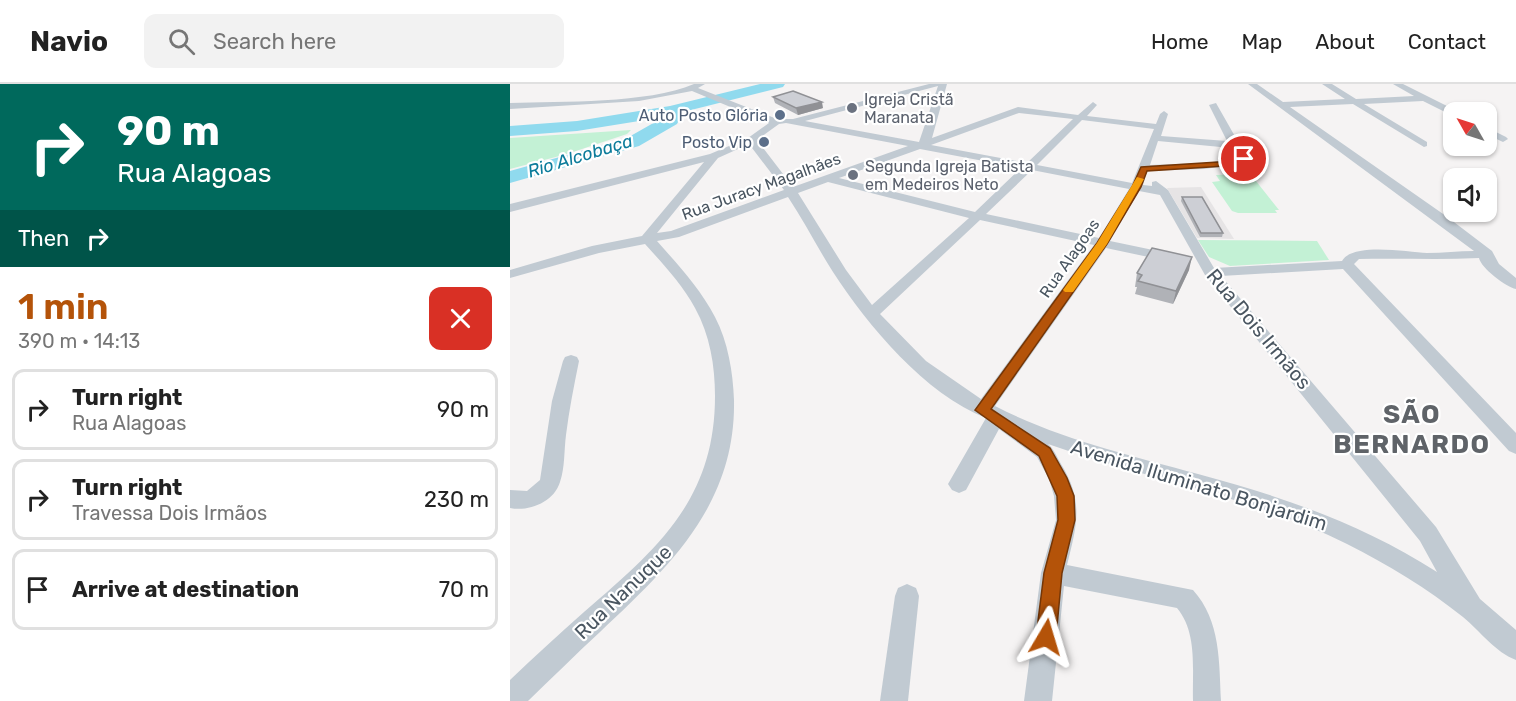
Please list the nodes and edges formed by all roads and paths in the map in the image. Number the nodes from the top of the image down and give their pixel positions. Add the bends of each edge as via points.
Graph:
1 (661, 84) edge
2 (922, 84) edge
3 (938, 84) edge
4 (943, 84) edge
5 (1252, 84) edge
6 (1326, 84) edge
7 (1397, 84) edge
8 (699, 88) edge
9 (587, 93) dead end
10 (671, 93) junction
11 (1426, 98) junction
12 (510, 99) edge
13 (1356, 101) junction
14 (1278, 104) junction
15 (1093, 105) dead end
16 (1213, 105) dead end
17 (510, 106) edge
18 (1443, 107) edge
19 (1080, 118) junction
20 (786, 123) junction
21 (1159, 126) junction
22 (772, 136) dead end
23 (1497, 136) edge
24 (1503, 139) dead end
25 (752, 141) junction
26 (1424, 144) dead end
27 (923, 145) junction
28 (1235, 145) junction
29 (714, 156) junction
30 (1029, 167) junction
31 (1140, 178) junction
32 (829, 179) junction
33 (792, 192) junction
34 (510, 208) edge
35 (977, 216) junction
36 (647, 238) junction
37 (1102, 244) junction
38 (1480, 254) junction
39 (1198, 265) junction
40 (1347, 265) junction
41 (510, 274) edge
42 (1516, 285) edge
43 (872, 313) junction
44 (571, 362) dead end
45 (989, 414) junction
46 (1516, 446) edge
47 (959, 484) dead end
48 (510, 499) edge
49 (1053, 573) junction
50 (907, 596) dead end
51 (1471, 608) junction
52 (1516, 647) edge
53 (510, 699) edge
54 (894, 701) edge
55 (1038, 701) edge
56 (1207, 701) edge

1 - 10 street
2 - 20 street
3 - 20 street
4 - 27 street
5 - 14 street
6 - 13 street
7 - 11 street
8 - 10 street
8 - 20 street
9 - 12 street
10 - 17 street
11 - 13 street
11 - 18 street
13 - 14 street
13 - 26 street
14 - 38 street
15 - 19 street
16 - 28 street
19 - 21 street
19 - 27 street, Rua Juracy Magalhães via 1018,110
19 - 30 street
20 - 25 street
20 - 27 street
21 - 28 street
21 - 31 street, Rua Alagoas
22 - 25 street
23 - 24 street
25 - 29 street
25 - 33 street, Avenida Iluminato Bonjardim
27 - 30 street
27 - 32 street, Rua Juracy Magalhães
28 - 31 street via 1244,159 1241,162
29 - 34 street
29 - 36 street
30 - 31 street
30 - 35 street
31 - 37 street, Rua Alagoas
31 - 39 street, Rua Dois Irmãos via 1152,181 1164,192
32 - 33 street, Rua Juracy Magalhães
32 - 35 street
33 - 36 street, Rua Juracy Magalhães via 674,234
33 - 43 street, Avenida Iluminato Bonjardim via 841,274
35 - 37 street
35 - 43 street
36 - 41 street, Rua Juracy Magalhães
36 - 53 street, Rua Nanuque via 708,318 720,355 726,397 723,436 714,471 690,523 652,568
37 - 39 street
37 - 45 street, Rua Alagoas
38 - 40 street via 1356,255
38 - 42 street
39 - 40 street
39 - 51 street, Rua Dois Irmãos via 1428,534
40 - 46 street
43 - 45 street, Avenida Iluminato Bonjardim via 914,360
44 - 48 street via 561,401 550,482 528,500
45 - 47 street, Rua Alagoas
45 - 49 street via 1044,452 1062,487 1067,520
45 - 51 street, Avenida Iluminato Bonjardim via 1068,445 1223,490 1338,529 1400,560
49 - 55 street
49 - 56 street via 1184,598 1199,620
50 - 54 street
51 - 52 street, Rua Dois Irmãos

